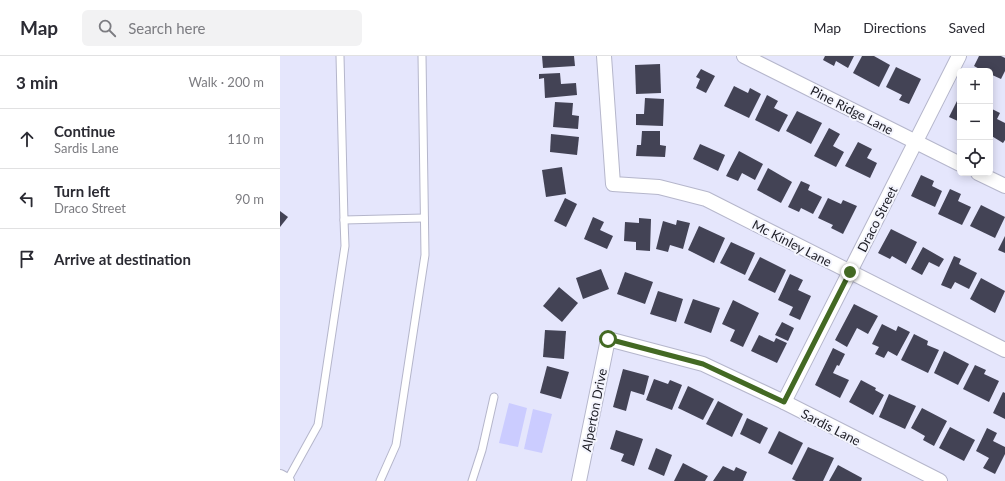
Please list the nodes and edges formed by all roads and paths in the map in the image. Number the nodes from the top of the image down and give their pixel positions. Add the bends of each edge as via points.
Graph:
1 (340, 56) edge
2 (422, 56) edge
3 (604, 56) edge
4 (744, 56) edge
5 (959, 56) edge
6 (916, 142) junction
7 (957, 162) edge
8 (984, 176) edge
9 (1005, 186) edge
10 (424, 218) junction
11 (344, 220) junction
12 (850, 272) junction
13 (608, 339) joint
14 (1005, 350) edge
15 (494, 397) dead end
16 (784, 402) junction
17 (280, 477) edge
18 (287, 481) edge
19 (380, 481) edge
20 (472, 481) edge
21 (581, 481) edge
22 (940, 481) edge

1 - 11 lane
2 - 10 lane
3 - 12 street, Mc Kinley Lane via 613,184 659,188 706,199
4 - 6 street, Pine Ridge Lane
5 - 6 street, Draco Street
6 - 7 street, Pine Ridge Lane
6 - 12 street, Draco Street
8 - 9 street
10 - 11 lane
10 - 19 lane via 425,254 396,445
11 - 18 lane via 345,246 318,425
12 - 14 street, Mc Kinley Lane
12 - 16 street, Draco Street
13 - 16 street, Sardis Lane via 703,364
13 - 21 street, Alperton Drive
15 - 20 lane
16 - 22 street, Sardis Lane
17 - 18 street

